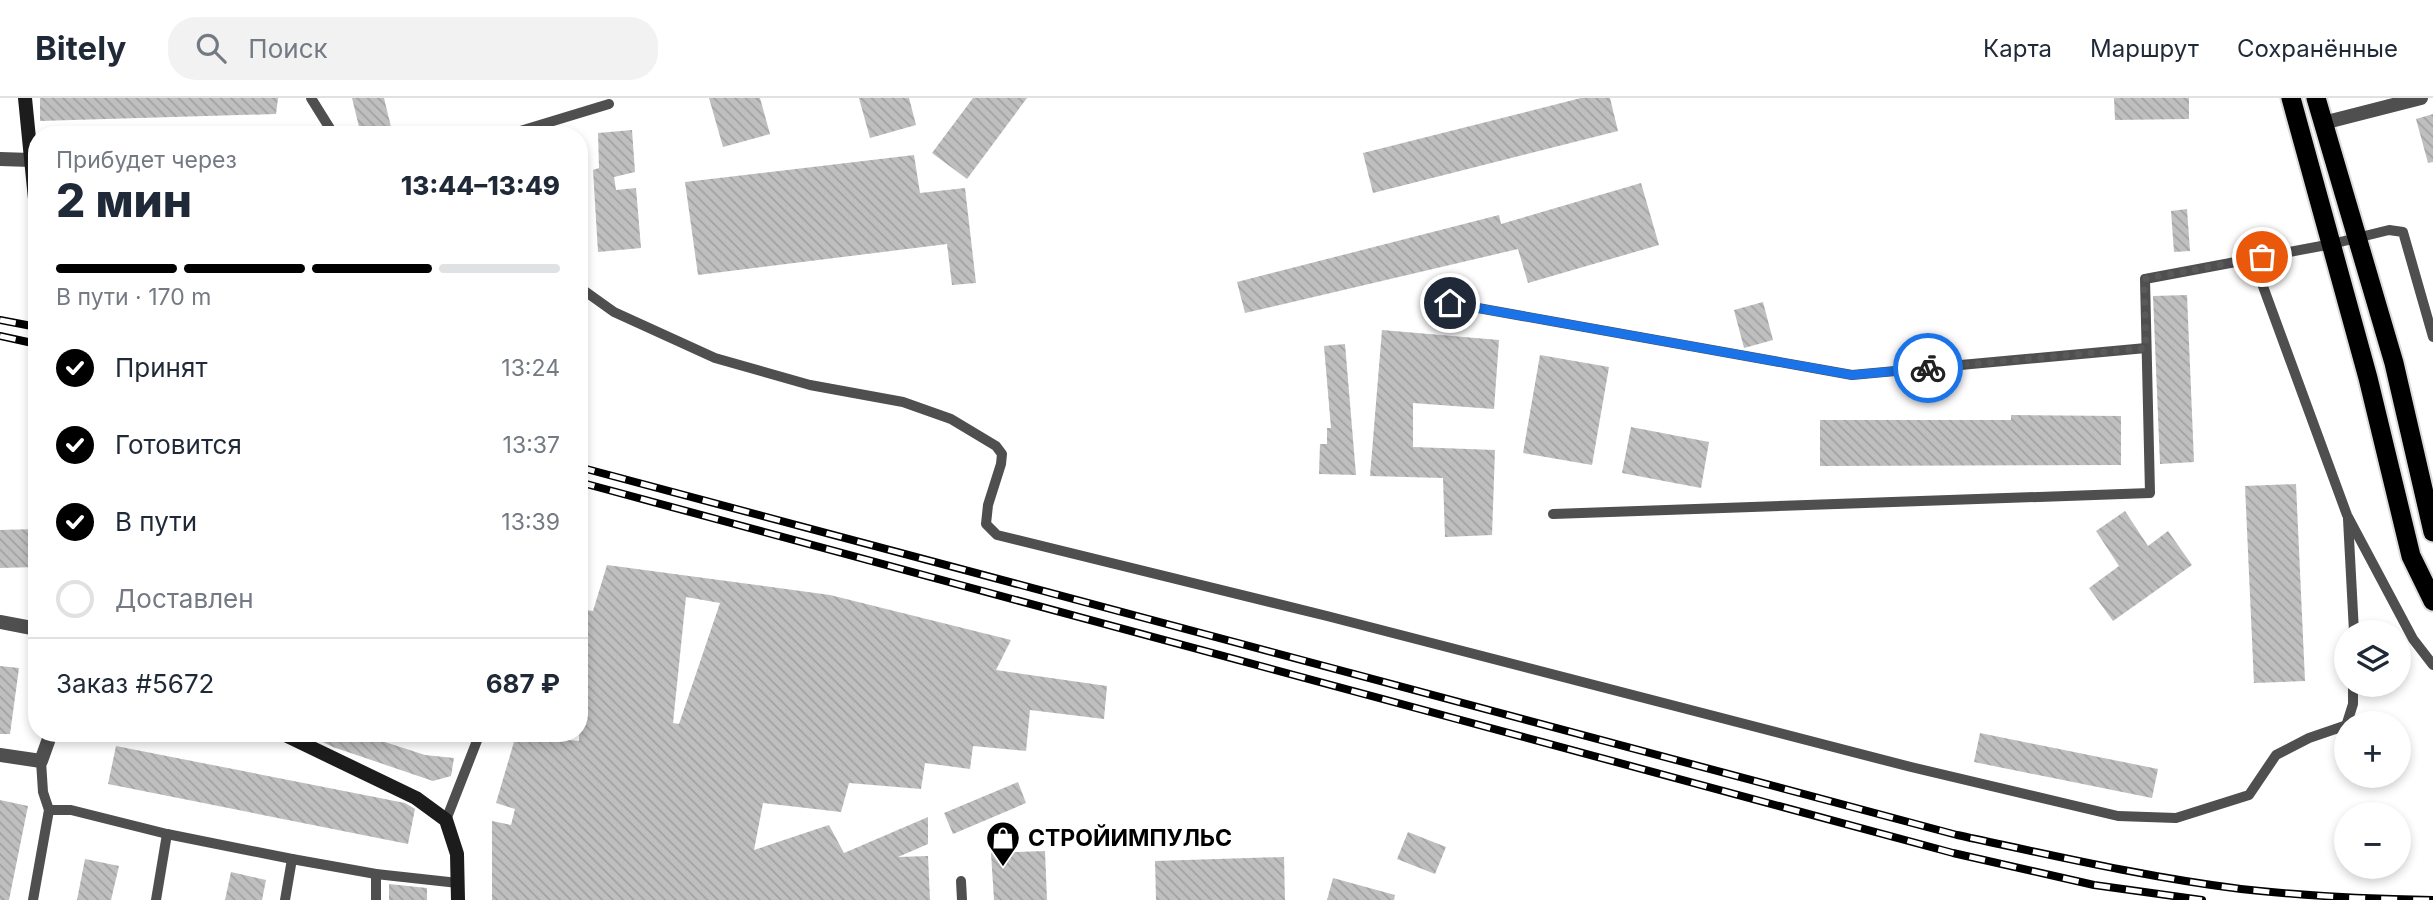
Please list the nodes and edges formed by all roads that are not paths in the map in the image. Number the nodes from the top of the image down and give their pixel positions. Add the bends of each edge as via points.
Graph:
1 (25, 98) edge
2 (311, 98) edge
3 (2291, 98) edge
4 (2316, 98) edge
5 (2421, 98) edge
6 (609, 104) dead end
7 (2323, 123) junction
8 (328, 126) edge
9 (537, 126) edge
10 (28, 129) edge
11 (0, 159) edge
12 (28, 160) edge
13 (2357, 238) junction
14 (2332, 244) junction
15 (2262, 257) junction
16 (588, 293) edge
17 (1450, 303) dead end
18 (2433, 337) edge
19 (2146, 348) junction
20 (1553, 514) dead end
21 (2347, 515) junction
22 (2433, 532) edge
23 (2433, 601) edge
24 (2353, 620) edge
25 (0, 622) edge
26 (28, 627) edge
27 (2433, 664) edge
28 (2334, 729) edge
29 (48, 742) edge
30 (300, 742) edge
31 (476, 742) edge
32 (0, 755) edge
33 (41, 761) junction
34 (48, 810) junction
35 (446, 820) junction
36 (167, 834) junction
37 (292, 859) junction
38 (376, 874) junction
39 (961, 881) dead end
40 (458, 883) junction
41 (33, 900) edge
42 (156, 900) edge
43 (285, 900) edge
44 (376, 900) edge
45 (458, 900) edge
46 (962, 900) edge

1 - 10 main road
2 - 8 lane
3 - 14 highway
4 - 7 highway
5 - 7 street
6 - 9 lane
7 - 13 highway
11 - 12 street
13 - 14 lane
13 - 18 lane via 2389,230 2403,232
13 - 22 highway via 2394,363
14 - 15 lane
14 - 23 highway via 2411,556
15 - 19 lane via 2144,279
15 - 21 lane via 2257,270
16 - 28 lane via 614,312 715,358 810,384 903,402 951,419 985,439 1002,454 986,524 998,535 1911,767 2118,816 2176,818 2249,795 2276,755
17 - 19 lane via 1852,375
19 - 20 lane via 2150,494
21 - 24 lane
21 - 27 lane via 2413,639
25 - 26 street
29 - 33 street
30 - 35 main road via 415,798
31 - 35 lane
32 - 33 street
33 - 34 lane
34 - 36 lane via 71,810
34 - 41 lane
35 - 40 main road via 457,854
36 - 37 lane
36 - 42 lane
37 - 38 lane
37 - 43 lane
38 - 40 lane
38 - 44 lane
39 - 46 lane
40 - 45 main road

